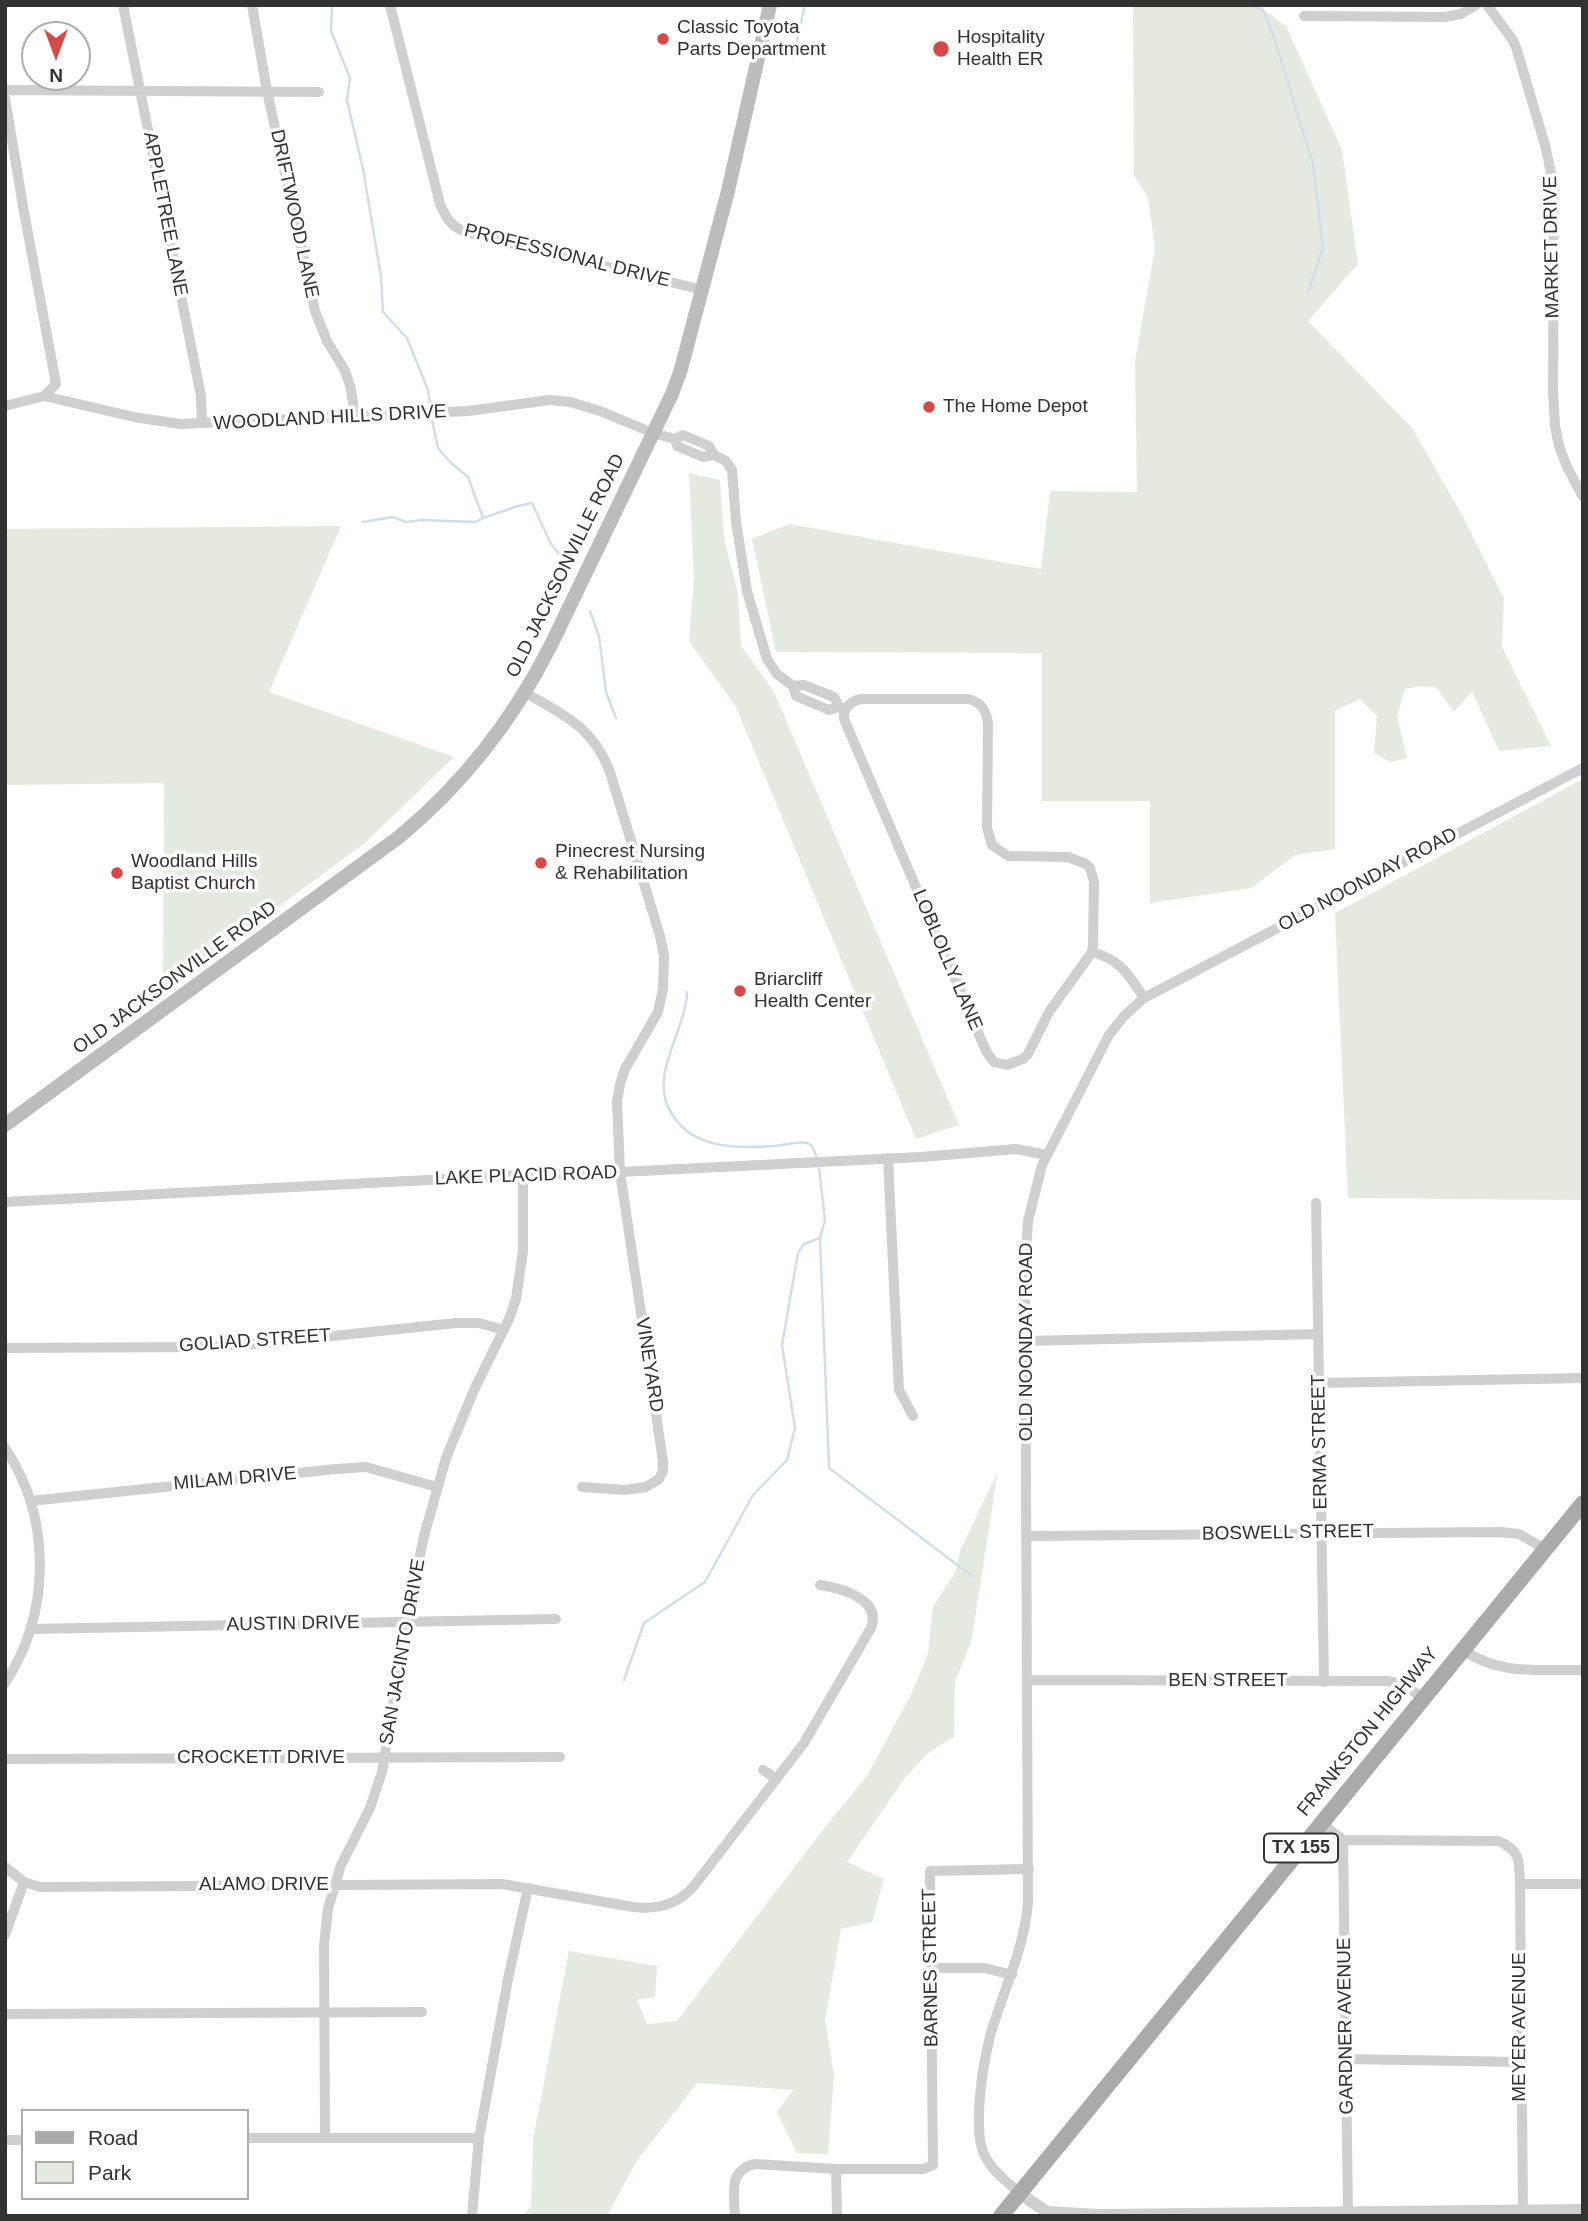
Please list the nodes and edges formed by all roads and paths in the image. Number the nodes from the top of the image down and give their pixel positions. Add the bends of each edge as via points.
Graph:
1 (123, 5) edge
2 (252, 5) edge
3 (390, 5) edge
4 (770, 5) edge
5 (1476, 5) edge
6 (1487, 5) edge
7 (1304, 16) dead end
8 (5, 90) edge
9 (267, 91) junction
10 (140, 92) junction
11 (319, 92) dead end
12 (5, 98) edge
13 (703, 290) junction
14 (44, 397) junction
15 (5, 405) edge
16 (355, 415) junction
17 (202, 423) junction
18 (653, 433) junction
19 (1583, 497) edge
20 (524, 692) junction
21 (842, 709) junction
22 (1583, 768) edge
23 (1092, 952) junction
24 (1144, 998) junction
25 (5, 1125) edge
26 (1047, 1155) junction
27 (888, 1158) junction
28 (620, 1172) junction
29 (523, 1175) junction
30 (5, 1202) edge
31 (1315, 1203) dead end
32 (504, 1330) junction
33 (1318, 1334) junction
34 (1027, 1341) junction
35 (5, 1348) edge
36 (1583, 1378) edge
37 (1319, 1383) junction
38 (913, 1416) dead end
39 (5, 1448) edge
40 (437, 1487) junction
41 (582, 1488) dead end
42 (30, 1501) junction
43 (1583, 1503) edge
44 (1321, 1533) junction
45 (1027, 1536) junction
46 (1545, 1549) junction
47 (820, 1585) dead end
48 (556, 1619) dead end
49 (406, 1622) junction
50 (31, 1629) junction
51 (1463, 1650) junction
52 (1583, 1670) edge
53 (1028, 1680) junction
54 (1324, 1682) junction
55 (5, 1683) edge
56 (1424, 1698) junction
57 (385, 1758) junction
58 (560, 1758) dead end
59 (5, 1759) edge
60 (763, 1770) dead end
61 (776, 1779) junction
62 (1321, 1823) junction
63 (1343, 1840) junction
64 (5, 1867) edge
65 (1029, 1869) junction
66 (24, 1882) junction
67 (1520, 1884) junction
68 (1583, 1884) edge
69 (334, 1885) junction
70 (528, 1888) junction
71 (5, 1936) edge
72 (931, 1968) junction
73 (1012, 1975) junction
74 (422, 2012) dead end
75 (325, 2013) junction
76 (5, 2014) edge
77 (1346, 2059) junction
78 (1520, 2062) junction
79 (325, 2137) junction
80 (248, 2138) edge
81 (479, 2138) junction
82 (836, 2169) junction
83 (1019, 2193) junction
84 (1522, 2210) junction
85 (1583, 2210) edge
86 (1348, 2213) junction
87 (1168, 2215) edge
88 (472, 2216) edge
89 (735, 2216) edge
90 (837, 2216) edge
91 (1001, 2216) edge

1 - 10 street, APPLETREE LANE
2 - 9 street, DRIFTWOOD LANE
3 - 13 street, PROFESSIONAL DRIVE via 440,204 449,222 465,232
4 - 13 main road, OLD JACKSONVILLE ROAD
5 - 7 street via 1445,17
6 - 19 street, MARKET DRIVE via 1516,47 1551,174 1555,199 1555,426 1567,467
8 - 10 street
9 - 10 street
9 - 11 street
9 - 16 street, DRIFTWOOD LANE via 315,311 351,385
10 - 17 street, APPLETREE LANE via 201,396
12 - 14 street via 56,384
13 - 18 main road, OLD JACKSONVILLE ROAD via 681,369
14 - 15 street, WOODLAND HILLS DRIVE
14 - 17 street, WOODLAND HILLS DRIVE via 157,421
16 - 17 street, WOODLAND HILLS DRIVE
16 - 18 street, WOODLAND HILLS DRIVE via 468,411 550,400 600,411
18 - 20 main road, OLD JACKSONVILLE ROAD
18 - 21 street via 675,439 683,435 709,446 729,465 745,582 767,659 793,687 804,685 834,697
20 - 25 main road, OLD JACKSONVILLE ROAD via 473,763 405,832
20 - 28 street via 581,726 602,753 662,946 661,1001 618,1092
21 - 23 street via 861,699 968,699 981,705 988,723 990,840 1008,856 1074,858 1090,868
21 - 23 street, LOBLOLLY LANE via 989,1058 1007,1065 1028,1054 1049,1012
22 - 24 street, OLD NOONDAY ROAD
23 - 24 street via 1123,967
24 - 26 street, OLD NOONDAY ROAD via 1110,1035
26 - 27 street, LAKE PLACID ROAD via 1016,1149
26 - 34 street, OLD NOONDAY ROAD via 1028,1221
27 - 28 street, LAKE PLACID ROAD
27 - 38 street via 899,1390
28 - 29 street, LAKE PLACID ROAD
28 - 41 street, VINEYARD via 663,1471 646,1487
29 - 30 street, LAKE PLACID ROAD
29 - 32 street, SAN JACINTO DRIVE via 522,1265
31 - 33 street, ERMA STREET
32 - 35 street, GOLIAD STREET via 456,1323 233,1345
32 - 40 street, SAN JACINTO DRIVE via 469,1401
33 - 34 street
33 - 37 street, ERMA STREET
34 - 45 street, OLD NOONDAY ROAD
36 - 37 street
37 - 44 street, ERMA STREET
39 - 42 street
40 - 42 street, MILAM DRIVE via 366,1468 336,1469
40 - 49 street, SAN JACINTO DRIVE
42 - 50 street via 40,1566
43 - 46 main road, FRANKSTON HIGHWAY / TX 155
44 - 45 street, BOSWELL STREET
44 - 46 street, BOSWELL STREET via 1512,1533
44 - 54 street, ERMA STREET
45 - 53 street, OLD NOONDAY ROAD
46 - 51 main road, FRANKSTON HIGHWAY / TX 155
47 - 61 street, ALAMO DRIVE via 855,1596 870,1608 874,1621 804,1743
48 - 49 street, AUSTIN DRIVE
49 - 50 street, AUSTIN DRIVE
49 - 57 street, SAN JACINTO DRIVE
50 - 55 street
51 - 52 street via 1502,1668
51 - 56 main road, FRANKSTON HIGHWAY / TX 155
53 - 54 street, BEN STREET
53 - 65 street, OLD NOONDAY ROAD
54 - 56 street, BEN STREET via 1395,1682
56 - 62 main road, FRANKSTON HIGHWAY / TX 155
57 - 58 street, CROCKETT DRIVE
57 - 59 street, CROCKETT DRIVE
57 - 69 street, SAN JACINTO DRIVE via 373,1801
60 - 61 street
61 - 70 street, ALAMO DRIVE via 693,1887 670,1904 633,1908
62 - 63 street
62 - 83 main road, FRANKSTON HIGHWAY / TX 155
63 - 67 street, MEYER AVENUE via 1498,1840 1517,1854
63 - 77 street, GARDNER AVENUE
64 - 66 street
65 - 72 street, BARNES STREET via 930,1871
65 - 73 street, OLD NOONDAY ROAD via 1027,1917
66 - 69 street, ALAMO DRIVE via 40,1887
66 - 71 street
67 - 68 street
67 - 78 street, MEYER AVENUE
69 - 70 street, ALAMO DRIVE via 502,1884
69 - 75 street, SAN JACINTO DRIVE via 325,1934
70 - 81 street
72 - 73 street via 985,1968
72 - 82 street, BARNES STREET via 933,2165 924,2169
73 - 83 street, OLD NOONDAY ROAD via 987,2048 979,2130 985,2157
74 - 75 street
75 - 76 street
75 - 79 street, SAN JACINTO DRIVE
77 - 78 street
77 - 86 street, GARDNER AVENUE
78 - 84 street, MEYER AVENUE
79 - 80 street
79 - 81 street
81 - 88 street
82 - 89 street via 745,2166 735,2179
82 - 90 street
83 - 87 street via 1052,2213
83 - 91 main road, FRANKSTON HIGHWAY / TX 155
84 - 85 street
84 - 86 street
86 - 87 street

